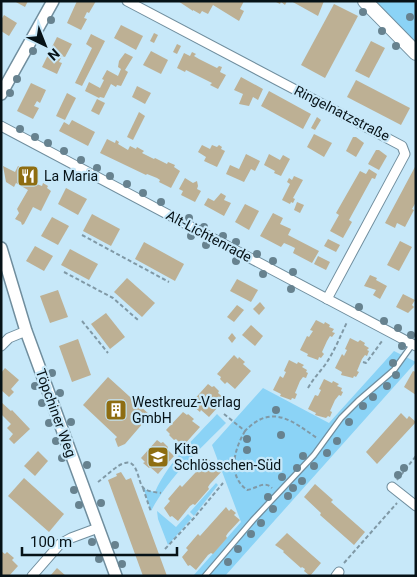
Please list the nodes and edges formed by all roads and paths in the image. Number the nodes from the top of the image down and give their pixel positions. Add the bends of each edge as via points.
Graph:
1 (53, 1) edge
2 (127, 1) edge
3 (365, 1) edge
4 (416, 53) edge
5 (1, 94) edge
6 (1, 126) edge
7 (82, 235) dead end
8 (1, 248) edge
9 (64, 272) dead end
10 (170, 282) dead end
11 (327, 299) junction
12 (138, 320) dead end
13 (82, 321) dead end
14 (347, 322) dead end
15 (26, 331) junction
16 (382, 341) dead end
17 (414, 345) edge
18 (1, 346) edge
19 (108, 353) dead end
20 (363, 362) dead end
21 (308, 388) dead end
22 (224, 414) dead end
23 (245, 431) junction
24 (322, 442) junction
25 (416, 456) edge
26 (98, 482) dead end
27 (223, 483) dead end
28 (142, 486) junction
29 (392, 487) joint
30 (161, 493) dead end
31 (278, 493) junction
32 (399, 501) dead end
33 (416, 506) edge
34 (151, 512) dead end
35 (98, 528) junction
36 (165, 549) dead end
37 (337, 574) edge
38 (32, 576) edge
39 (116, 576) edge
40 (206, 576) edge

1 - 5 street
2 - 11 street, Ringelnatzstraße via 402,146 405,154
3 - 4 main road
6 - 11 street, Alt-Lichtenrade
7 - 10 path
8 - 15 street, Töpchiner Weg
9 - 12 path via 119,302
11 - 17 street, Alt-Lichtenrade
13 - 19 path
14 - 21 path via 325,366
15 - 18 street via 8,338
15 - 35 street, Töpchiner Weg
16 - 20 path via 366,363
17 - 24 lane via 394,370 340,418
22 - 23 path
23 - 24 path via 258,421 278,416 288,419
23 - 31 path via 234,462 235,474 247,490 265,484
24 - 31 lane
25 - 29 path
26 - 28 path via 128,462 139,475
27 - 36 path
28 - 30 path
28 - 34 path
29 - 33 street
31 - 40 lane
32 - 37 path
35 - 38 street via 60,544
35 - 39 street, Töpchiner Weg

